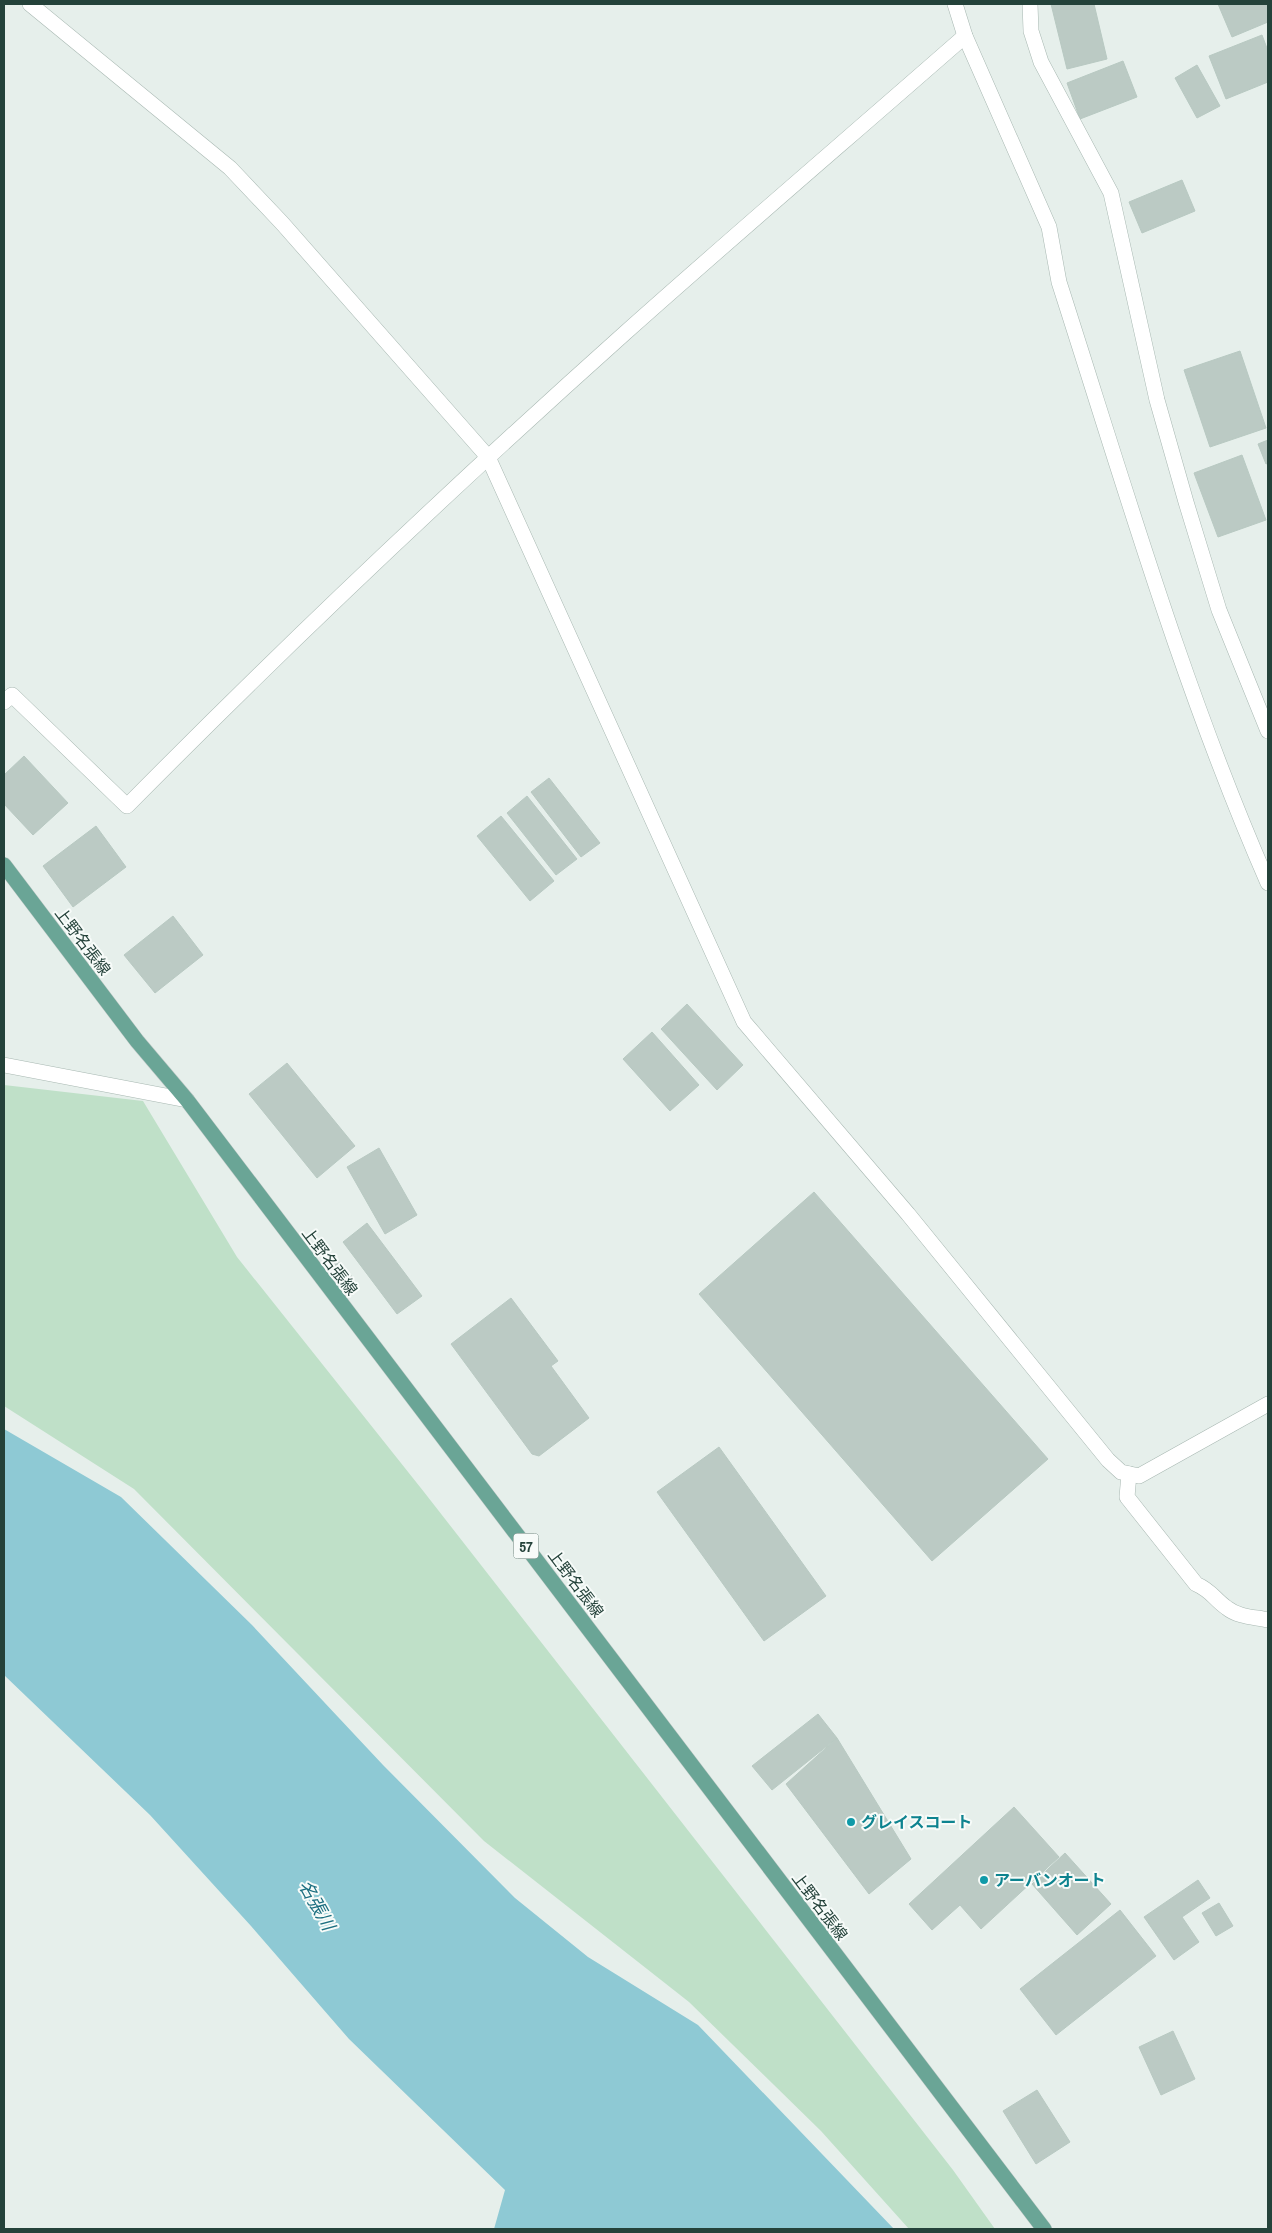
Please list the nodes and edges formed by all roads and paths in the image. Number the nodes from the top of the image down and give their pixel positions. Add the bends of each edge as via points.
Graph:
1 (30, 4) edge
2 (955, 4) edge
3 (1030, 4) edge
4 (965, 36) junction
5 (488, 457) junction
6 (4, 702) edge
7 (1268, 731) edge
8 (4, 865) edge
9 (1268, 883) edge
10 (4, 1065) edge
11 (187, 1100) junction
12 (1268, 1404) edge
13 (1129, 1474) junction
14 (1268, 1620) edge
15 (1044, 2229) edge

1 - 5 street via 230,168
2 - 4 street
3 - 7 street via 1031,31 1041,62 1111,193 1157,400 1186,502 1219,610
4 - 5 street
4 - 9 street via 1049,227 1059,282 1172,635 1242,824
5 - 6 street via 246,685 127,806 12,695
5 - 13 street via 744,1022 908,1214 1108,1460 1121,1472
8 - 11 main road, 上野名張線 / 57 via 137,1041
10 - 11 street
11 - 15 main road, 上野名張線 / 57
12 - 13 street via 1139,1476
13 - 14 street via 1127,1497 1196,1584 1209,1590 1227,1608

